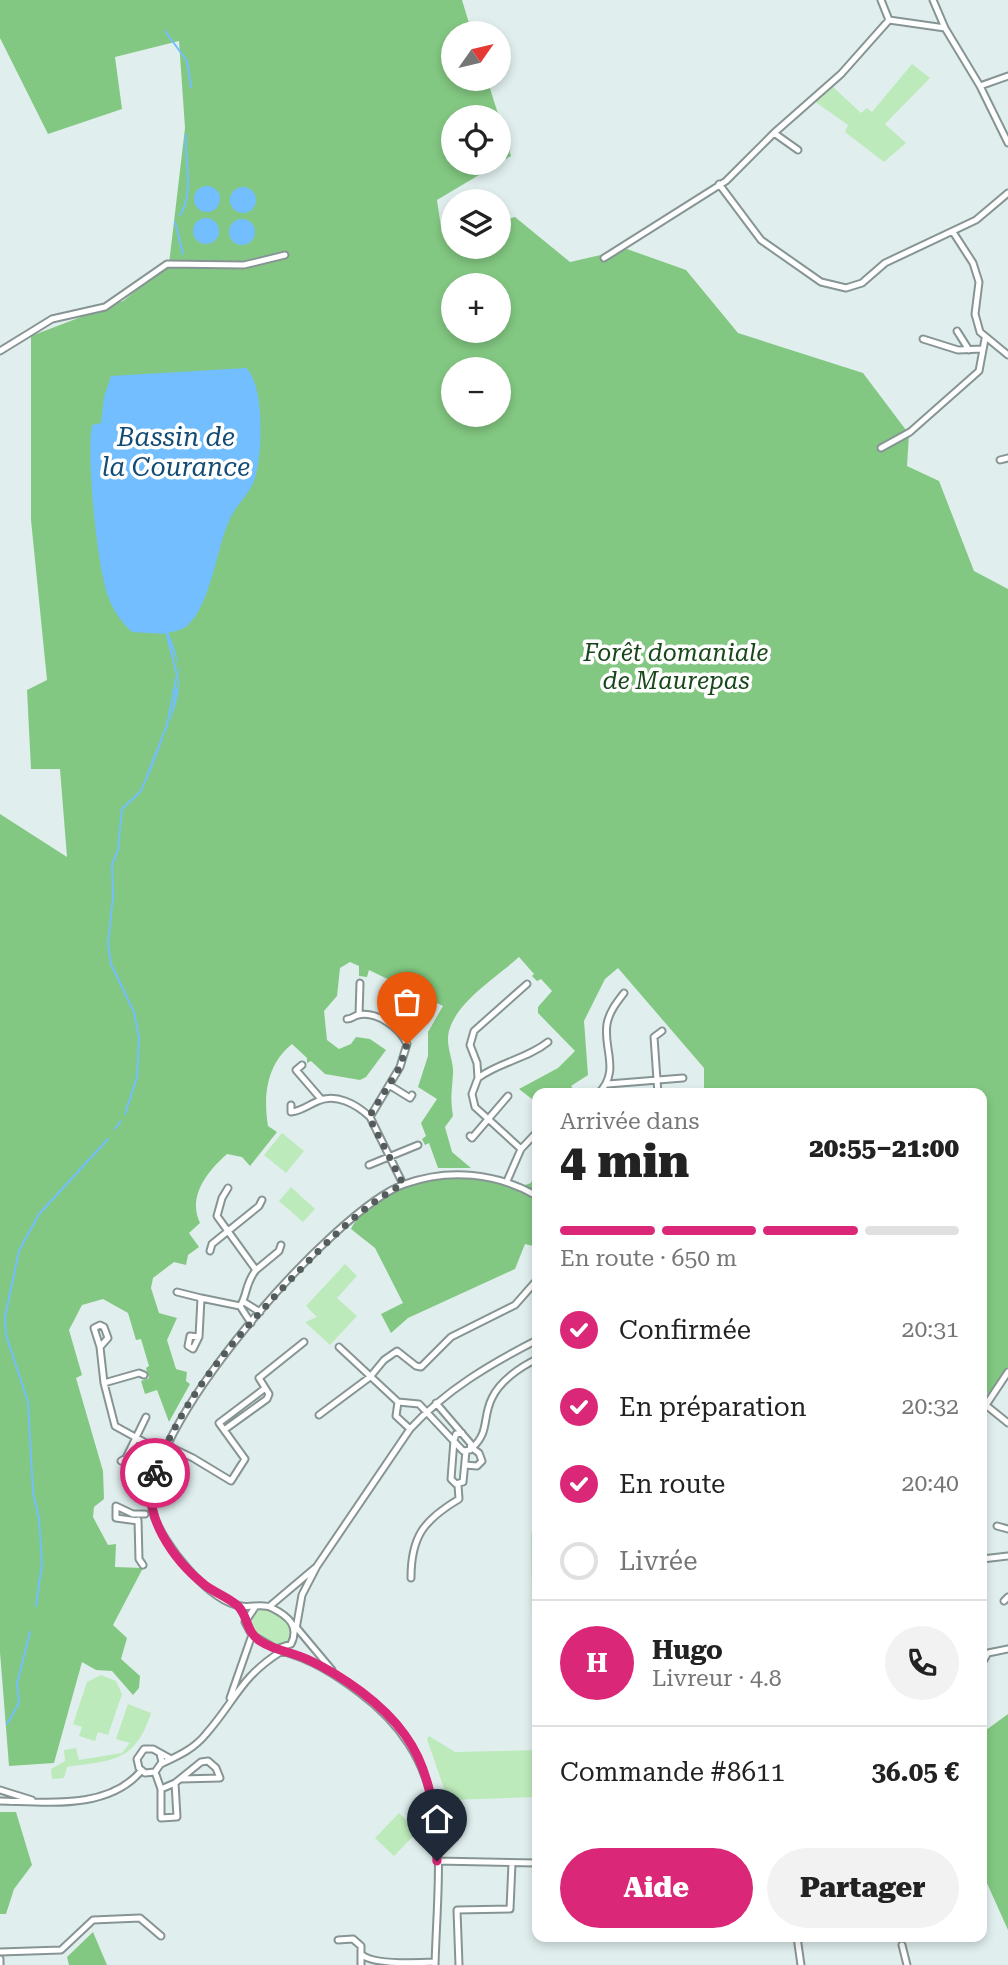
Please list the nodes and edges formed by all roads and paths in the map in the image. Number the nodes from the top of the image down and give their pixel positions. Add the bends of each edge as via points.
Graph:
1 (881, 0) edge
2 (933, 0) edge
3 (889, 20) junction
4 (944, 28) junction
5 (1008, 76) edge
6 (980, 86) junction
7 (774, 133) junction
8 (1008, 143) edge
9 (798, 150) dead end
10 (719, 184) junction
11 (1008, 193) edge
12 (953, 232) junction
13 (285, 255) dead end
14 (604, 258) dead end
15 (957, 331) dead end
16 (923, 339) dead end
17 (985, 339) junction
18 (983, 349) junction
19 (969, 350) junction
20 (0, 351) edge
21 (1008, 355) edge
22 (881, 448) dead end
23 (1008, 458) edge
24 (1000, 460) dead end
25 (360, 983) dead end
26 (527, 984) dead end
27 (624, 993) dead end
28 (422, 1002) dead end
29 (359, 1015) junction
30 (347, 1019) dead end
31 (398, 1028) junction
32 (662, 1031) dead end
33 (548, 1042) dead end
34 (477, 1063) junction
35 (302, 1065) dead end
36 (488, 1070) junction
37 (478, 1078) junction
38 (683, 1078) dead end
39 (656, 1079) junction
40 (608, 1084) junction
41 (389, 1085) junction
42 (604, 1088) edge
43 (657, 1088) edge
44 (412, 1095) dead end
45 (508, 1096) dead end
46 (321, 1100) junction
47 (291, 1105) dead end
48 (369, 1117) junction
49 (487, 1121) junction
50 (470, 1136) dead end
51 (532, 1137) edge
52 (418, 1145) dead end
53 (521, 1149) junction
54 (389, 1156) junction
55 (369, 1165) dead end
56 (507, 1181) junction
57 (403, 1184) junction
58 (229, 1188) dead end
59 (532, 1194) edge
60 (262, 1200) dead end
61 (226, 1232) junction
62 (281, 1245) dead end
63 (210, 1251) dead end
64 (256, 1270) junction
65 (532, 1286) edge
66 (177, 1292) dead end
67 (201, 1298) junction
68 (242, 1304) junction
69 (260, 1312) junction
70 (251, 1322) junction
71 (199, 1337) dead end
72 (304, 1342) dead end
73 (532, 1343) edge
74 (338, 1346) dead end
75 (100, 1347) dead end
76 (532, 1362) edge
77 (1008, 1372) edge
78 (144, 1375) dead end
79 (370, 1377) junction
80 (104, 1382) junction
81 (264, 1389) junction
82 (987, 1401) edge
83 (398, 1402) junction
84 (436, 1403) junction
85 (987, 1409) edge
86 (428, 1410) junction
87 (319, 1415) dead end
88 (146, 1417) dead end
89 (1008, 1423) edge
90 (410, 1429) junction
91 (224, 1430) junction
92 (461, 1433) junction
93 (135, 1439) junction
94 (454, 1440) junction
95 (164, 1449) junction
96 (469, 1450) junction
97 (121, 1461) dead end
98 (465, 1465) junction
99 (458, 1485) junction
100 (149, 1513) junction
101 (138, 1521) junction
102 (997, 1526) dead end
103 (1008, 1529) edge
104 (1008, 1556) edge
105 (987, 1558) edge
106 (143, 1565) dead end
107 (317, 1566) junction
108 (411, 1578) dead end
109 (239, 1606) junction
110 (256, 1606) junction
111 (270, 1606) junction
112 (245, 1622) junction
113 (295, 1627) junction
114 (252, 1635) junction
115 (281, 1649) junction
116 (1008, 1649) edge
117 (987, 1655) edge
118 (337, 1675) junction
119 (228, 1705) junction
120 (160, 1754) junction
121 (171, 1759) junction
122 (161, 1764) junction
123 (141, 1771) junction
124 (155, 1772) junction
125 (181, 1779) junction
126 (175, 1783) junction
127 (161, 1789) junction
128 (0, 1790) edge
129 (0, 1801) edge
130 (39, 1801) junction
131 (437, 1861) junction
132 (512, 1863) junction
133 (532, 1863) edge
134 (161, 1936) dead end
135 (338, 1940) dead end
136 (798, 1942) edge
137 (902, 1945) dead end
138 (0, 1955) edge
139 (362, 1955) junction
140 (419, 1964) edge
141 (435, 1964) edge
142 (0, 1965) edge
143 (361, 1965) edge
144 (459, 1965) edge
145 (801, 1965) edge
146 (907, 1965) edge

1 - 3 street
2 - 4 street
3 - 4 street
3 - 7 street via 841,74
4 - 6 street
5 - 6 street
6 - 8 street
7 - 9 street
7 - 10 street
10 - 12 street via 761,240 821,282 846,288 862,283 886,263
10 - 14 street
11 - 12 street via 976,220
12 - 17 street via 979,282 975,315
13 - 20 street via 244,265 167,264 105,307 52,319
15 - 19 street
16 - 19 street
17 - 18 street
17 - 21 street
18 - 19 street
18 - 22 street via 979,371 910,432
23 - 24 street
25 - 29 street
26 - 34 street via 474,1031 470,1045
27 - 40 street via 607,1024 612,1061
28 - 31 street
29 - 30 street
29 - 31 street
31 - 41 street via 407,1044
32 - 39 street via 654,1037
33 - 36 street via 537,1051
34 - 36 street
34 - 37 street
35 - 46 street via 296,1070
36 - 37 street
37 - 49 street via 473,1101
38 - 39 street
39 - 40 street
39 - 43 street
40 - 42 street
41 - 44 street via 410,1098
41 - 48 street
45 - 49 street
46 - 47 street via 300,1111 291,1112
46 - 48 street via 348,1101
48 - 54 street
49 - 50 street
49 - 53 street
51 - 53 street
52 - 54 street
53 - 56 street
54 - 55 street
54 - 57 street
56 - 57 street via 450,1174
56 - 59 street
57 - 69 street via 353,1216
58 - 61 street via 217,1216
60 - 61 street
61 - 63 street
61 - 64 street
62 - 64 street
64 - 68 street via 244,1288
65 - 79 street via 515,1305 451,1337 421,1367 397,1351
66 - 67 street
67 - 68 street
67 - 71 street
68 - 69 street
68 - 70 street
69 - 70 street
70 - 95 street via 187,1406
72 - 81 street via 259,1378
73 - 84 street via 480,1370
74 - 79 street
75 - 80 street
76 - 96 street via 513,1373 492,1398 483,1438
77 - 82 street
78 - 80 street
79 - 83 street
79 - 87 street
80 - 93 street via 116,1426
81 - 91 street via 267,1399
81 - 91 street via 219,1423
83 - 86 street
83 - 90 street via 396,1416
84 - 86 street
84 - 92 street
85 - 89 street
86 - 90 street
86 - 94 street
88 - 93 street
90 - 107 street
91 - 95 street via 245,1459 230,1481 194,1458
92 - 94 street
92 - 96 street
93 - 95 street
93 - 97 street
94 - 96 street
94 - 99 street via 451,1479
95 - 100 street via 152,1480
96 - 98 street
96 - 98 street via 479,1453 482,1461 477,1466
98 - 99 street via 463,1482
99 - 108 street via 459,1499 432,1518 418,1535
100 - 101 street
100 - 101 street via 133,1514 116,1506 116,1518
100 - 109 street via 186,1569
101 - 106 street
102 - 103 street
104 - 105 street
107 - 111 street
107 - 113 street via 302,1595
109 - 110 street
109 - 112 street
110 - 111 street
110 - 112 street
111 - 113 street
112 - 114 street
113 - 115 street via 291,1644
113 - 118 street
114 - 115 street
114 - 119 street
115 - 118 street
115 - 119 street via 252,1671
116 - 117 street
118 - 131 street via 378,1707 406,1735 416,1753 431,1793
119 - 121 street via 205,1736
120 - 121 street
120 - 122 street
120 - 123 street via 148,1748 141,1752 137,1759
121 - 122 street
122 - 124 street
123 - 124 street
123 - 130 street via 130,1785 114,1794
124 - 127 street
125 - 125 street via 200,1779 220,1778 208,1761
125 - 126 street
126 - 127 street
126 - 127 street via 177,1817 161,1818
128 - 130 street
129 - 130 street
131 - 132 street
131 - 141 street
132 - 133 street
132 - 144 street via 510,1909 457,1910
134 - 138 street via 140,1918 107,1918 93,1920 61,1950
135 - 139 street via 353,1939
136 - 145 street
137 - 146 street
138 - 142 street
139 - 140 street via 378,1962
139 - 143 street
140 - 141 street

